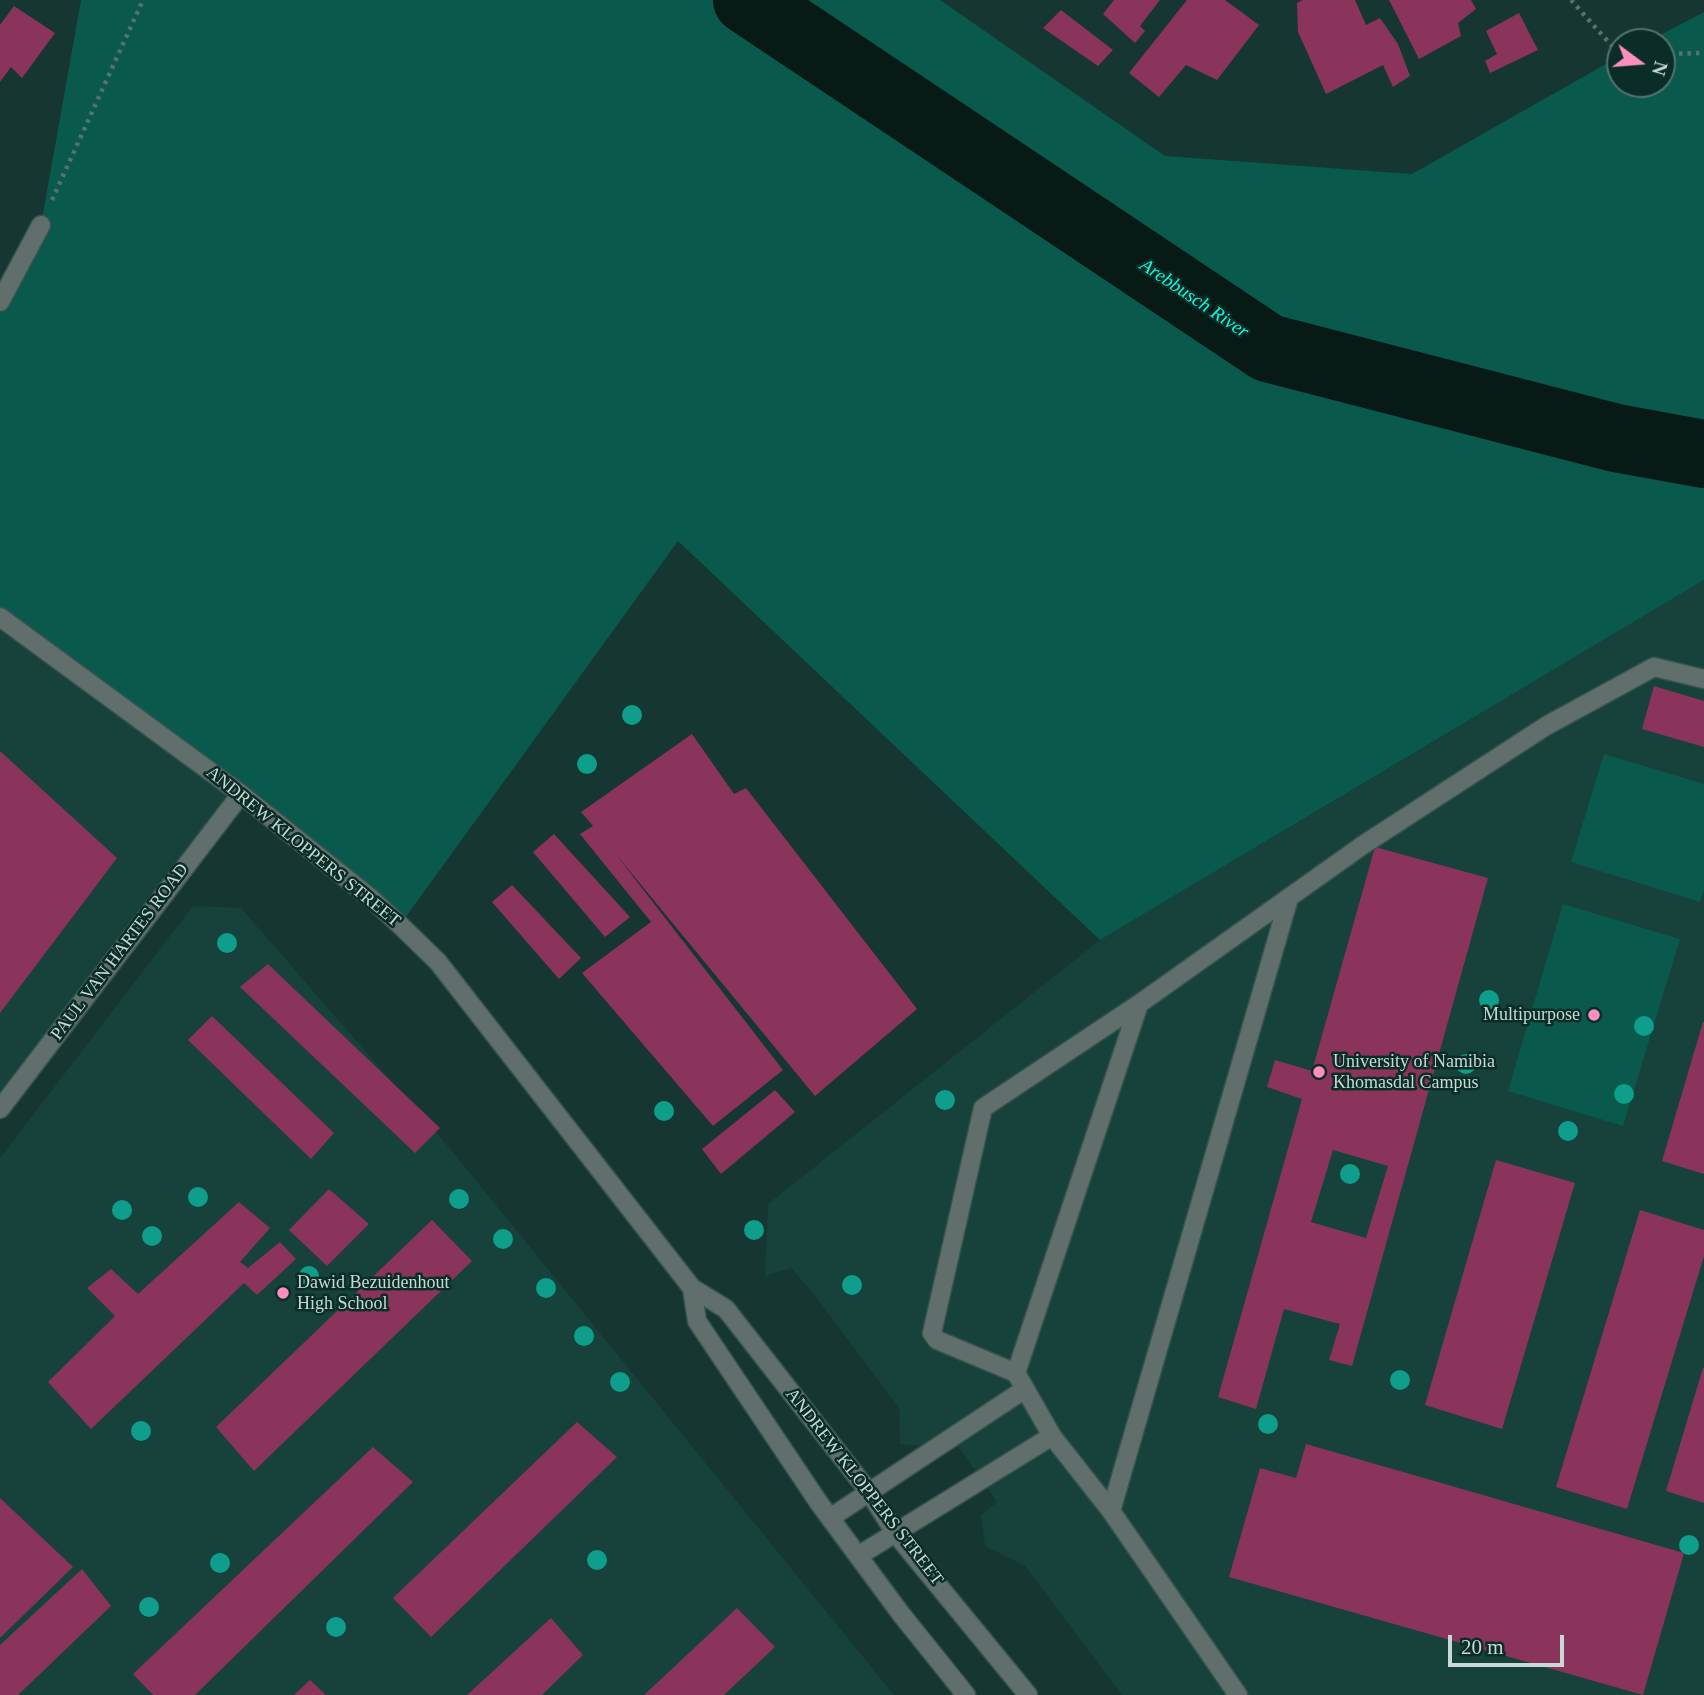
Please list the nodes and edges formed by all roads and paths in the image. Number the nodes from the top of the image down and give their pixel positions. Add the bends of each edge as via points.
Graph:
1 (143, 0) edge
2 (1571, 0) edge
3 (1606, 39) edge
4 (1704, 53) edge
5 (1676, 54) edge
6 (41, 225) joint
7 (0, 302) edge
8 (0, 617) edge
9 (1704, 678) edge
10 (241, 794) junction
11 (1289, 898) junction
12 (1139, 1004) junction
13 (0, 1110) edge
14 (692, 1288) junction
15 (1016, 1373) junction
16 (1025, 1389) junction
17 (1052, 1436) junction
18 (869, 1492) junction
19 (1111, 1511) junction
20 (830, 1518) junction
21 (896, 1534) junction
22 (858, 1556) junction
23 (966, 1695) edge
24 (1028, 1695) edge
25 (1238, 1695) edge

1 - 6 path
2 - 3 path
4 - 5 path
6 - 7 street
8 - 10 street, ANDREW KLOPPERS STREET
9 - 11 street via 1654,667 1545,726
10 - 13 street, PAUL VAN HARTES ROAD
10 - 14 street, ANDREW KLOPPERS STREET via 372,899 438,962
11 - 12 street
11 - 19 street
12 - 15 street
12 - 15 street via 983,1108 932,1334
14 - 18 street, ANDREW KLOPPERS STREET via 726,1309
14 - 20 street, ANDREW KLOPPERS STREET via 697,1321
15 - 16 street
16 - 17 street
16 - 18 street
17 - 19 street
17 - 21 street
18 - 20 street
18 - 21 street, ANDREW KLOPPERS STREET
19 - 25 street
20 - 22 street, ANDREW KLOPPERS STREET
21 - 22 street
21 - 24 street, ANDREW KLOPPERS STREET
22 - 23 street, ANDREW KLOPPERS STREET

